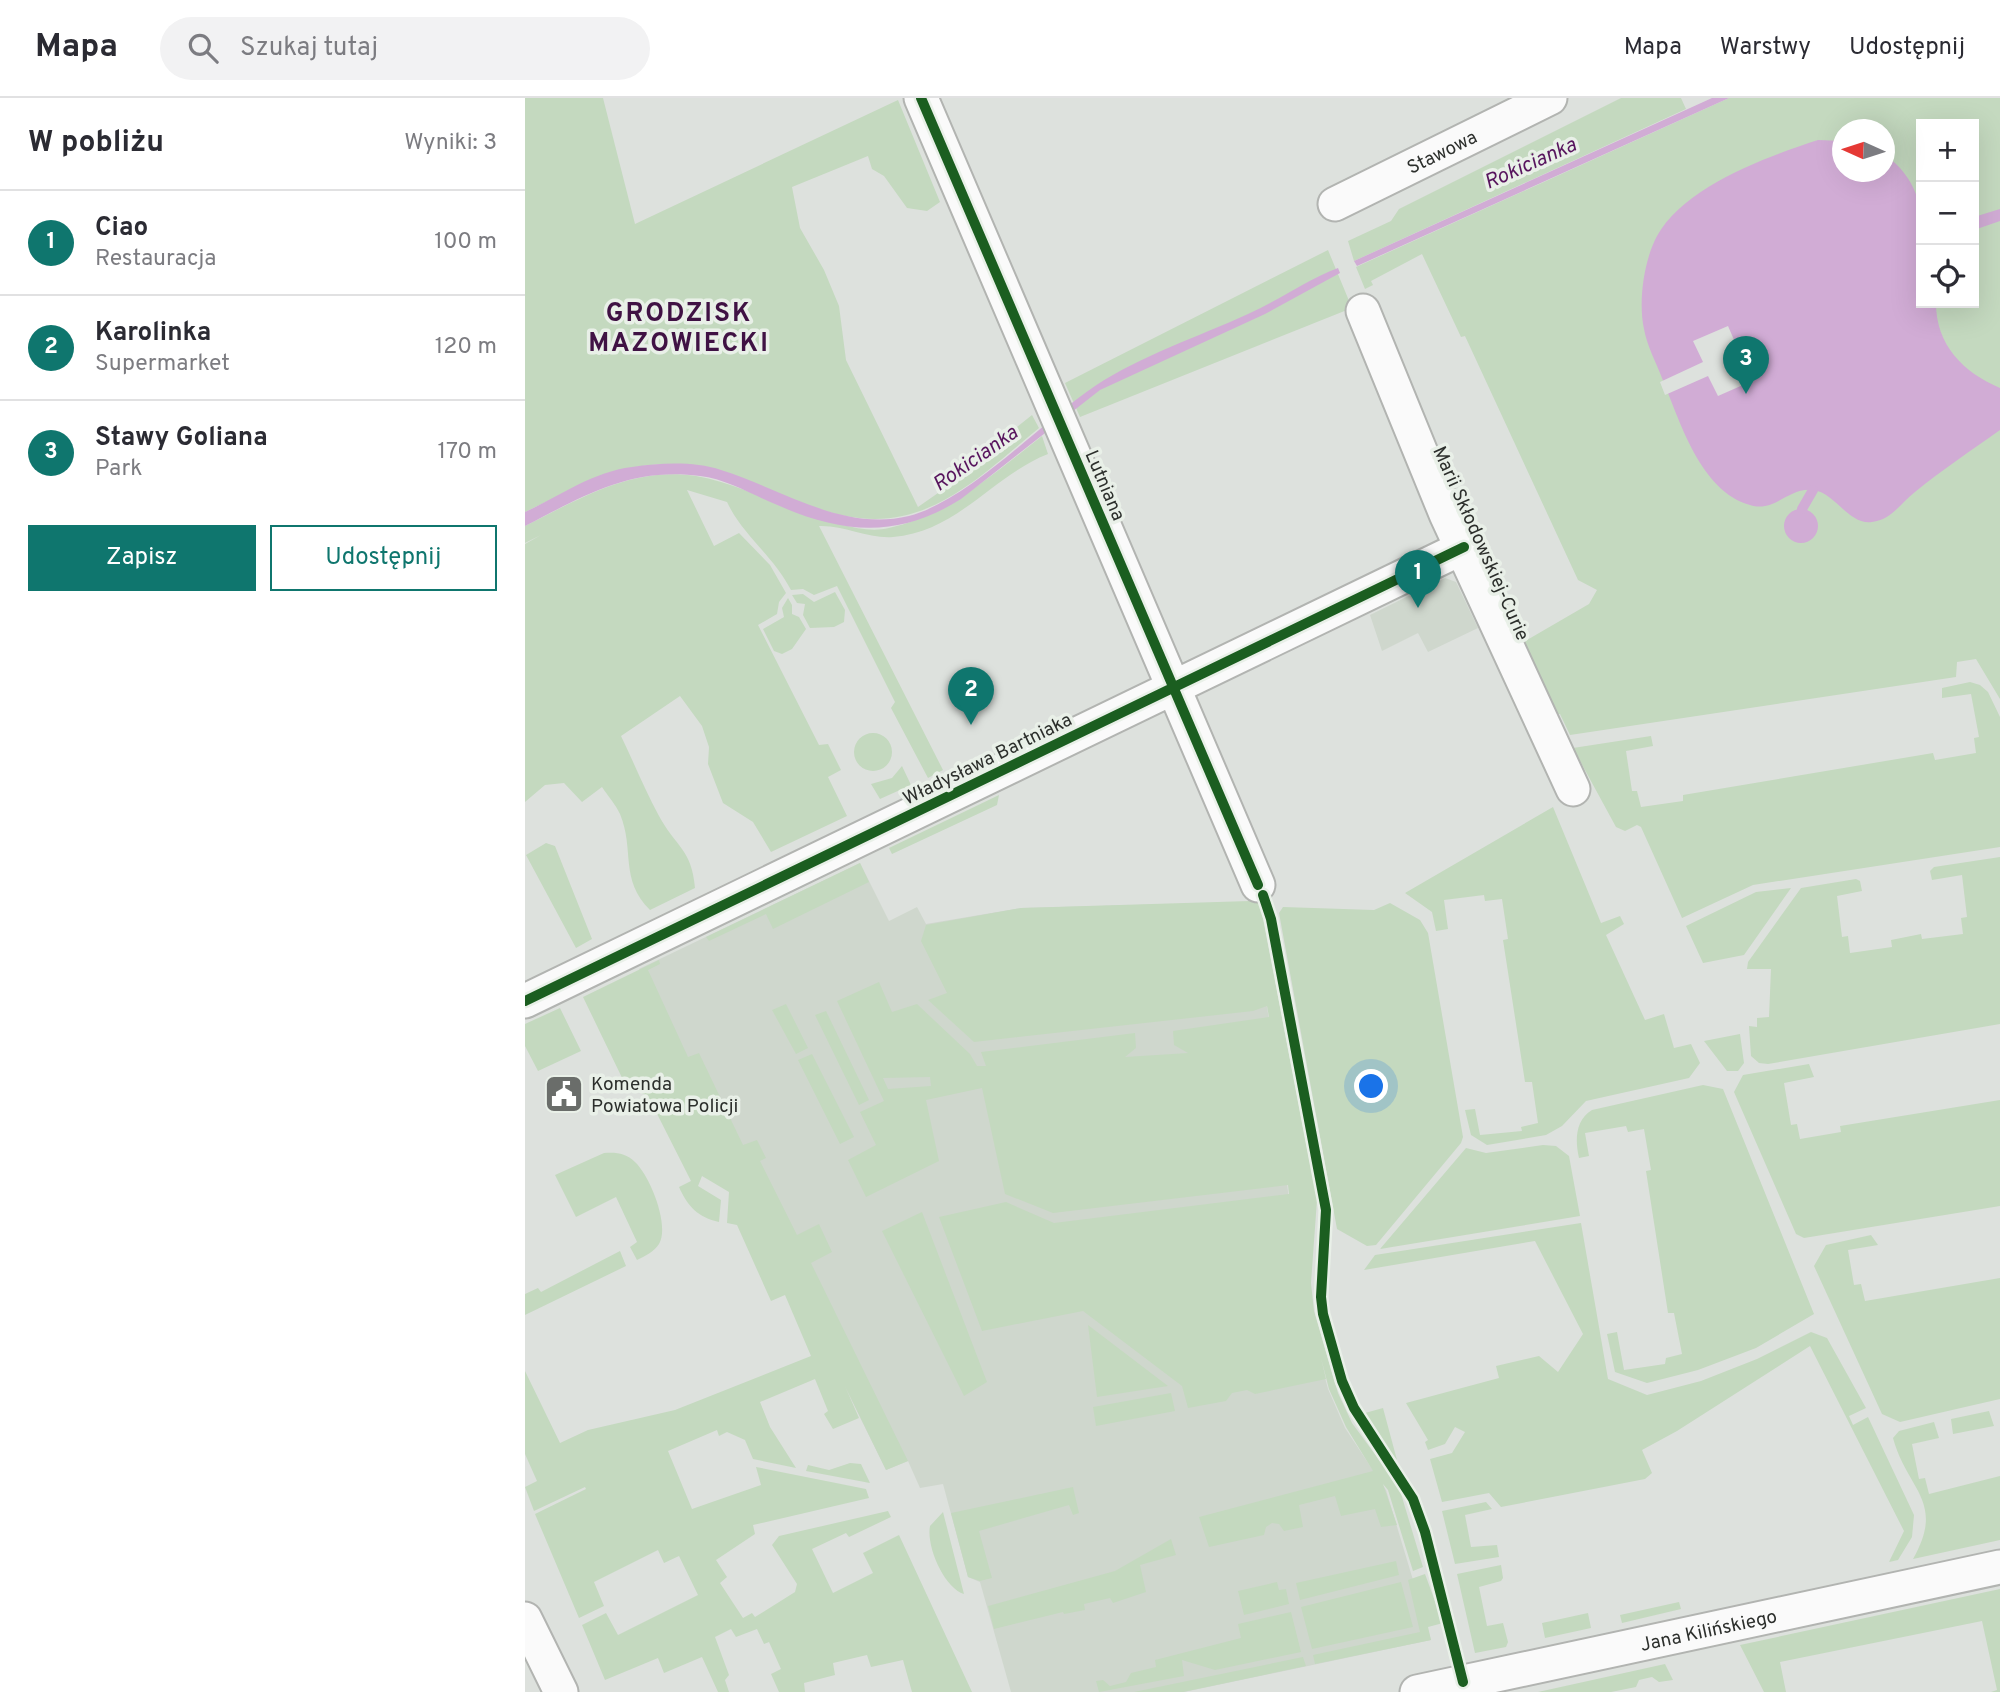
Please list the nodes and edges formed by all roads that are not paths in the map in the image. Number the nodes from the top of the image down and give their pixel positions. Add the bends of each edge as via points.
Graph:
1 (921, 98) edge
2 (1549, 98) edge
3 (1335, 204) dead end
4 (1363, 311) dead end
5 (1464, 547) junction
6 (1173, 688) junction
7 (1573, 789) dead end
8 (1258, 885) dead end
9 (525, 1001) edge
10 (2000, 1567) edge
11 (525, 1619) edge
12 (561, 1692) edge
13 (1417, 1692) edge

1 - 6 street, Lutniana
2 - 3 street, Stawowa
4 - 5 street, Marii Skłodowskiej-Curie
5 - 6 street, Władysława Bartniaka
5 - 7 street, Marii Skłodowskiej-Curie
6 - 8 street, Lutniana
6 - 9 street, Władysława Bartniaka
10 - 13 street, Jana Kilińskiego
11 - 12 street

